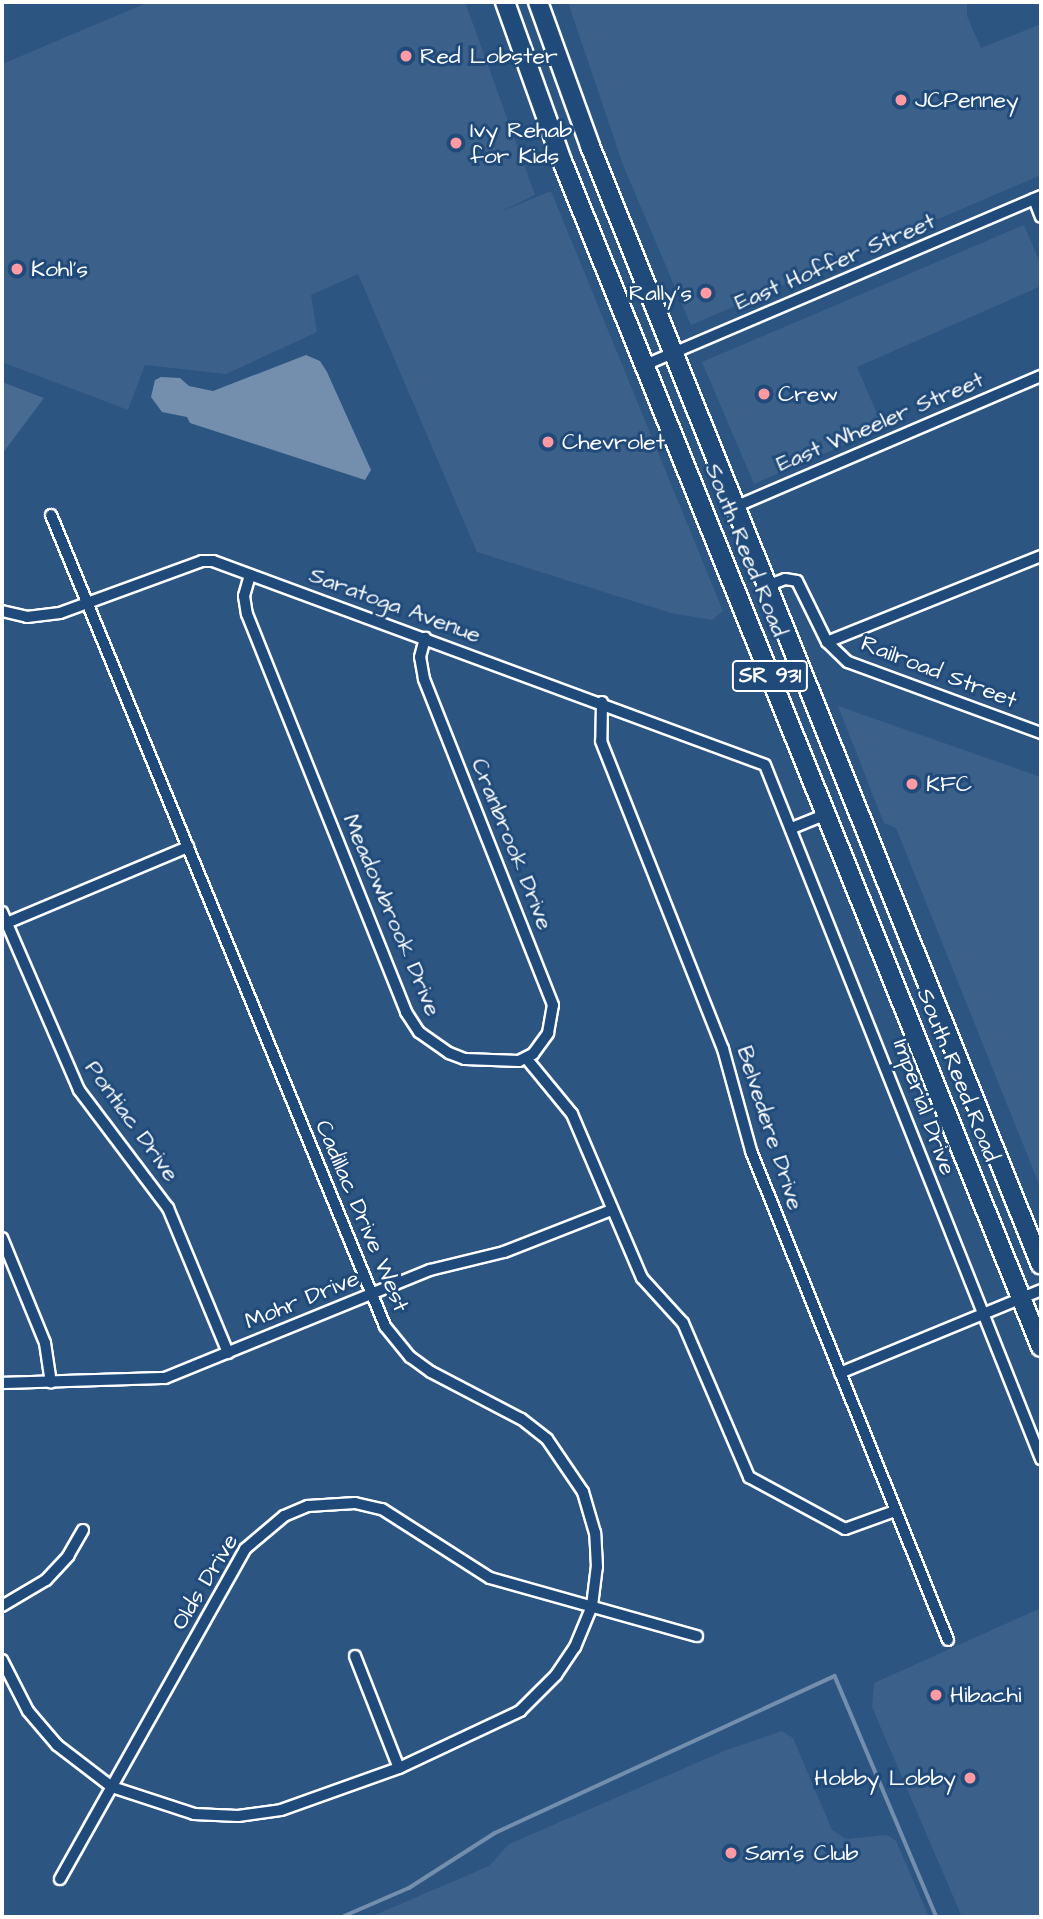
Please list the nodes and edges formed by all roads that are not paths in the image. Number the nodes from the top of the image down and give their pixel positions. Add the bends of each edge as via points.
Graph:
1 (505, 2) edge
2 (538, 2) edge
3 (1038, 198) edge
4 (1041, 217) edge
5 (674, 355) junction
6 (645, 365) junction
7 (1041, 376) edge
8 (735, 507) junction
9 (51, 514) dead end
10 (1041, 556) edge
11 (250, 575) junction
12 (767, 586) junction
13 (89, 605) junction
14 (2, 611) edge
15 (425, 638) junction
16 (827, 642) junction
17 (602, 702) junction
18 (1041, 733) edge
19 (767, 769) joint
20 (826, 814) junction
21 (792, 828) junction
22 (188, 847) junction
23 (3, 920) edge
24 (526, 1058) junction
25 (611, 1210) junction
26 (2, 1238) edge
27 (1041, 1265) edge
28 (1041, 1290) edge
29 (370, 1295) junction
30 (1021, 1297) junction
31 (982, 1313) junction
32 (1041, 1347) edge
33 (228, 1353) junction
34 (841, 1373) junction
35 (2, 1383) edge
36 (51, 1383) junction
37 (1041, 1459) edge
38 (895, 1511) junction
39 (83, 1530) dead end
40 (2, 1606) edge
41 (592, 1606) junction
42 (697, 1636) dead end
43 (948, 1640) dead end
44 (355, 1656) dead end
45 (2, 1660) edge
46 (399, 1768) junction
47 (112, 1787) junction
48 (60, 1880) dead end

1 - 6 main road, South Reed Road / SR 931 via 562,161
2 - 5 main road, South Reed Road / SR 931
3 - 4 street
3 - 5 street, East Hoffer Street
5 - 6 street, East Hoffer Street
5 - 8 main road, South Reed Road / SR 931
6 - 20 main road, South Reed Road / SR 931
7 - 8 street, East Wheeler Street
8 - 12 main road, South Reed Road / SR 931
9 - 13 street, Cadillac Drive West
10 - 16 street
11 - 13 street, Saratoga Avenue via 202,561
11 - 15 street, Saratoga Avenue
11 - 24 street, Meadowbrook Drive via 244,596 247,614 406,1012 419,1032 449,1053 505,1063
12 - 16 street via 785,579 797,581
12 - 27 main road, South Reed Road / SR 931
13 - 14 street, Saratoga Avenue via 27,617
13 - 22 street, Cadillac Drive West
15 - 17 street, Saratoga Avenue
15 - 24 street, Cranbrook Drive via 421,657 424,679 553,1005 548,1033
16 - 18 street, Railroad Street via 848,662
17 - 19 street, Saratoga Avenue via 753,757
17 - 34 street, Belvedere Drive via 601,741 723,1049 770,1201
19 - 21 street, Imperial Drive
20 - 21 street
20 - 30 main road, South Reed Road / SR 931
21 - 31 street, Imperial Drive
22 - 23 street
22 - 29 street, Cadillac Drive West
23 - 33 street, Pontiac Drive via 79,1090 168,1208
24 - 25 street via 572,1114
25 - 29 street, Mohr Drive via 504,1252 430,1270
25 - 38 street via 642,1278 683,1323 740,1462 754,1483 845,1529
26 - 36 street via 45,1343
28 - 30 street
29 - 33 street, Mohr Drive
29 - 41 street, Cadillac Drive West via 385,1326 410,1357 521,1419 547,1439 569,1466 583,1492 595,1533
30 - 31 street
30 - 32 main road, South Reed Road / SR 931
31 - 34 street
31 - 37 street, Imperial Drive
33 - 36 street, Mohr Drive via 164,1378
34 - 38 street, Belvedere Drive
35 - 36 street, Mohr Drive
38 - 43 street, Belvedere Drive
39 - 40 street via 46,1580
41 - 42 street, Olds Drive
41 - 46 street, Cadillac Drive West via 575,1647 534,1699 489,1729
41 - 47 street, Olds Drive via 490,1578 382,1509 355,1503 308,1506 257,1535 246,1549
44 - 46 street
45 - 47 street, Cadillac Drive West via 28,1711 57,1745
46 - 47 street, Cadillac Drive West via 281,1810 238,1816 194,1814
47 - 48 street, Olds Drive

